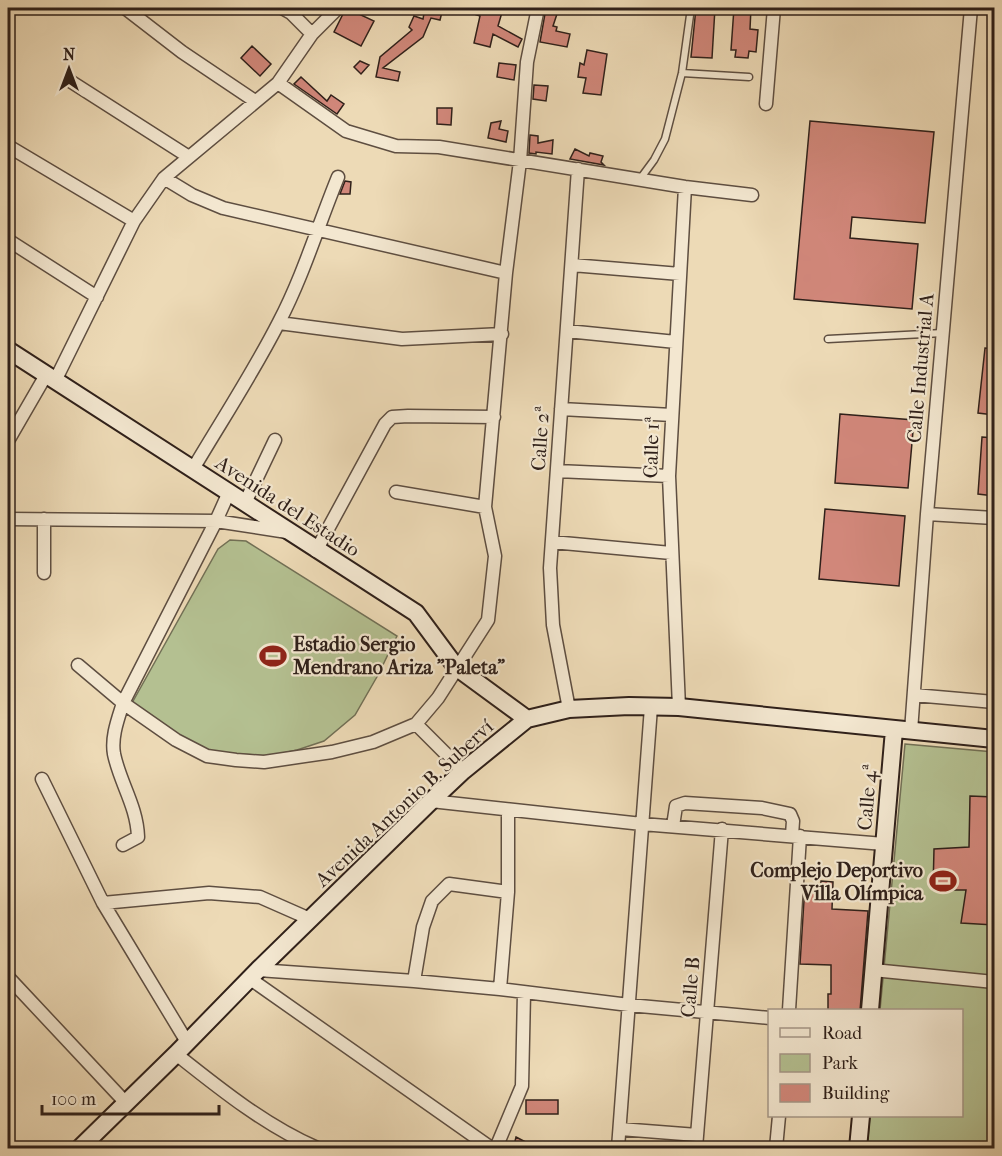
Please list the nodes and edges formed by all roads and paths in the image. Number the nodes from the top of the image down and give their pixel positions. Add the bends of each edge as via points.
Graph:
1 (125, 8) edge
2 (282, 8) edge
3 (338, 8) edge
4 (538, 8) edge
5 (691, 8) edge
6 (774, 8) edge
7 (971, 8) edge
8 (312, 34) junction
9 (682, 73) junction
10 (749, 77) dead end
11 (70, 81) dead end
12 (278, 83) junction
13 (255, 101) junction
14 (766, 104) dead end
15 (8, 146) edge
16 (189, 157) junction
17 (520, 161) junction
18 (578, 169) junction
19 (338, 177) dead end
20 (164, 178) junction
21 (639, 179) junction
22 (685, 188) junction
23 (752, 195) dead end
24 (134, 221) junction
25 (316, 231) junction
26 (8, 240) edge
27 (572, 265) junction
28 (506, 273) junction
29 (680, 274) junction
30 (97, 297) junction
31 (279, 323) junction
32 (567, 331) junction
33 (943, 333) junction
34 (502, 334) junction
35 (828, 339) dead end
36 (676, 342) junction
37 (8, 350) edge
38 (51, 378) junction
39 (561, 409) junction
40 (672, 415) junction
41 (494, 417) junction
42 (9, 439) dead end
43 (275, 440) dead end
44 (193, 469) junction
45 (557, 471) junction
46 (669, 476) junction
47 (229, 492) junction
48 (396, 492) dead end
49 (244, 503) junction
50 (485, 507) junction
51 (927, 514) junction
52 (994, 518) edge
53 (8, 519) edge
54 (44, 519) junction
55 (216, 521) junction
56 (287, 532) junction
57 (552, 542) junction
58 (316, 550) junction
59 (671, 553) junction
60 (44, 573) dead end
61 (78, 665) dead end
62 (456, 668) junction
63 (914, 695) junction
64 (994, 702) edge
65 (123, 703) junction
66 (651, 707) junction
67 (679, 707) junction
68 (569, 709) junction
69 (526, 719) junction
70 (416, 724) junction
71 (894, 730) junction
72 (911, 731) junction
73 (994, 739) edge
74 (463, 771) junction
75 (42, 779) dead end
76 (431, 801) junction
77 (508, 810) junction
78 (642, 824) junction
79 (673, 826) junction
80 (722, 829) junction
81 (796, 835) junction
82 (884, 843) junction
83 (123, 845) dead end
84 (508, 892) junction
85 (103, 903) junction
86 (310, 919) junction
87 (873, 970) junction
88 (254, 974) junction
89 (8, 976) edge
90 (414, 981) junction
91 (994, 982) edge
92 (500, 989) junction
93 (524, 993) junction
94 (629, 1005) junction
95 (789, 1009) edge
96 (870, 1009) edge
97 (707, 1011) junction
98 (768, 1018) edge
99 (182, 1048) junction
100 (126, 1103) junction
101 (779, 1117) edge
102 (861, 1117) edge
103 (620, 1129) junction
104 (697, 1136) junction
105 (80, 1149) edge
106 (317, 1149) edge
107 (491, 1149) edge
108 (496, 1149) edge
109 (618, 1149) edge
110 (696, 1149) edge
111 (776, 1149) edge
112 (858, 1149) edge

1 - 13 street
2 - 8 street
3 - 8 street
4 - 17 street via 527,62
5 - 9 lane
6 - 14 street
7 - 33 street, Calle Industrial A
8 - 12 street
9 - 10 lane
9 - 21 lane via 665,139
11 - 16 street
12 - 13 street
12 - 17 street via 346,131 396,146 439,147
13 - 16 street
15 - 24 street
16 - 20 street
17 - 18 street
17 - 28 street
18 - 21 street
18 - 27 street, Calle 2ª
19 - 25 street
20 - 24 street
20 - 25 street via 223,208
21 - 22 street
22 - 23 street
22 - 29 street, Calle 1ª
24 - 30 street
25 - 28 street
25 - 31 street
26 - 30 street
27 - 29 street
27 - 32 street, Calle 2ª
28 - 34 street
29 - 36 street, Calle 1ª
30 - 38 street
31 - 34 street via 402,339
31 - 44 street
32 - 36 street
32 - 39 street, Calle 2ª
33 - 35 lane
33 - 51 street, Calle Industrial A
34 - 41 street
36 - 40 street, Calle 1ª
37 - 38 main road, Avenida del Estadio
38 - 42 street
38 - 44 main road, Avenida del Estadio
39 - 40 street
39 - 45 street, Calle 2ª
40 - 46 street, Calle 1ª
41 - 50 street
41 - 58 street via 392,417
43 - 49 street
44 - 47 main road, Avenida del Estadio
45 - 46 street
45 - 57 street, Calle 2ª
46 - 59 street, Calle 1ª
47 - 49 main road, Avenida del Estadio
47 - 55 street
48 - 50 street
49 - 56 main road, Avenida del Estadio
50 - 62 street via 495,556 488,620
51 - 52 street
51 - 63 street, Calle Industrial A
53 - 54 street
54 - 55 street
54 - 60 street
55 - 56 street
55 - 65 street
56 - 58 main road, Avenida del Estadio
57 - 59 street
57 - 68 street, Calle 2ª via 553,625
58 - 62 main road, Avenida del Estadio via 416,613
59 - 67 street, Calle 1ª
61 - 65 street
62 - 69 main road, Avenida del Estadio
62 - 70 street
63 - 64 street
63 - 72 street, Calle Industrial A
65 - 70 street via 176,740 207,756 255,762 332,752
65 - 83 street via 115,730 114,753 137,819 138,837
66 - 67 main road, Avenida Antonio B. Suberví
66 - 68 main road, Avenida Antonio B. Suberví
66 - 78 street
67 - 71 main road, Avenida Antonio B. Suberví
68 - 69 main road, Avenida Antonio B. Suberví
69 - 74 main road, Avenida Antonio B. Suberví
70 - 74 street
71 - 72 main road, Avenida Antonio B. Suberví
71 - 82 main road, Calle 4ª
72 - 73 main road, Avenida Antonio B. Suberví
74 - 76 main road, Avenida Antonio B. Suberví
75 - 85 street
76 - 77 street
76 - 86 main road, Avenida Antonio B. Suberví
77 - 78 street
77 - 84 street
78 - 79 street
78 - 94 street
79 - 80 street
79 - 81 street via 676,806 685,803 790,814
80 - 81 street
80 - 97 street, Calle B
81 - 82 street
81 - 95 street
82 - 87 main road, Calle 4ª
84 - 90 street via 449,884 432,901 423,927
84 - 92 street
85 - 86 street via 209,893 260,897
85 - 99 street
86 - 88 main road, Avenida Antonio B. Suberví
87 - 91 street
87 - 96 main road, Calle 4ª
88 - 90 street
88 - 99 main road, Avenida Antonio B. Suberví
88 - 107 street
89 - 100 street
90 - 92 street
92 - 93 street
93 - 94 street
93 - 108 street via 522,1086
94 - 97 street
94 - 103 street
97 - 98 street
97 - 104 street, Calle B
99 - 100 main road, Avenida Antonio B. Suberví
99 - 106 street via 219,1089
100 - 105 main road, Avenida Antonio B. Suberví
101 - 111 street
102 - 112 main road
103 - 104 street
103 - 109 street
104 - 110 street, Calle B

